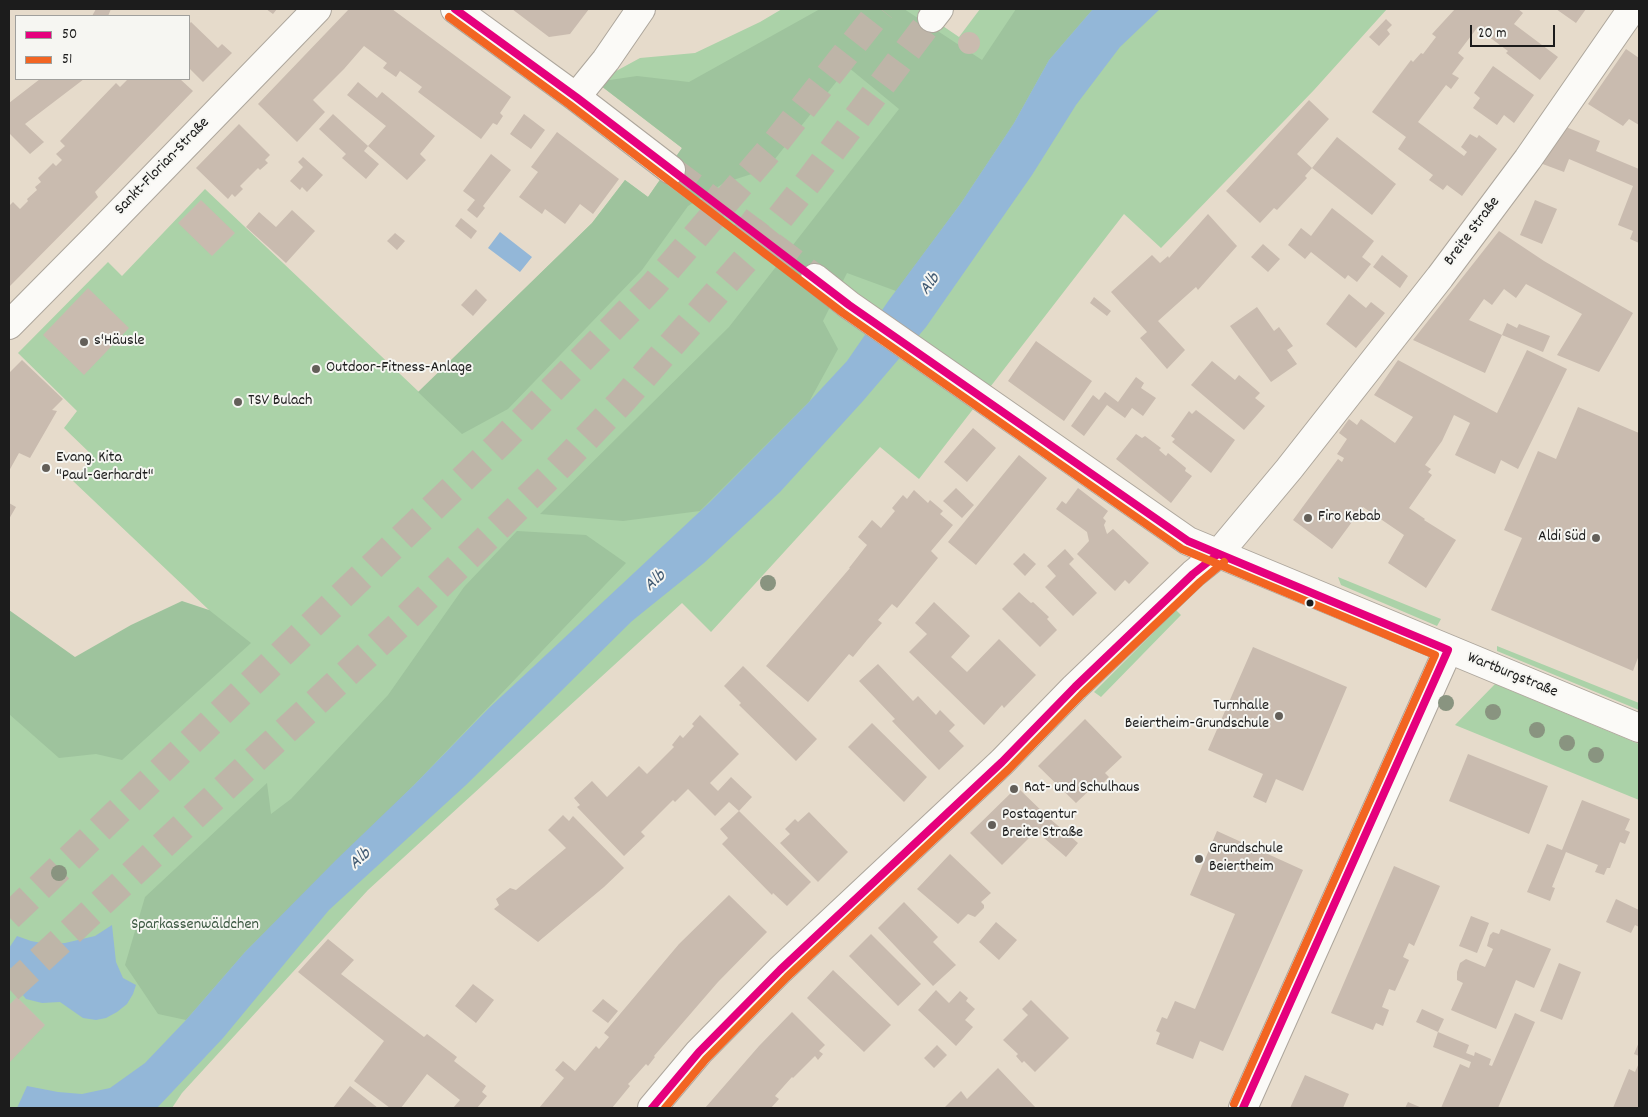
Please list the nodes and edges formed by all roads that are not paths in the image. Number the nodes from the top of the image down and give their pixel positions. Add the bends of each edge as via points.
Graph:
1 (317, 9) edge
2 (455, 9) edge
3 (641, 9) edge
4 (1632, 9) edge
5 (576, 97) junction
6 (671, 170) tunnel mouth
7 (824, 285) tunnel mouth
8 (9, 325) edge
9 (1218, 554) junction
10 (1448, 650) junction
11 (1639, 728) edge
12 (652, 1108) edge
13 (1243, 1108) edge

1 - 8 street, Sankt-Florian-Straße
2 - 5 street
3 - 5 street
4 - 9 street, Breite Straße via 1528,159 1440,277
5 - 6 street
7 - 9 street, Wartburgstraße via 849,306 1188,541
9 - 10 street, Wartburgstraße
9 - 12 street, Breite Straße via 780,970 699,1052
10 - 11 street, Wartburgstraße
10 - 13 street

